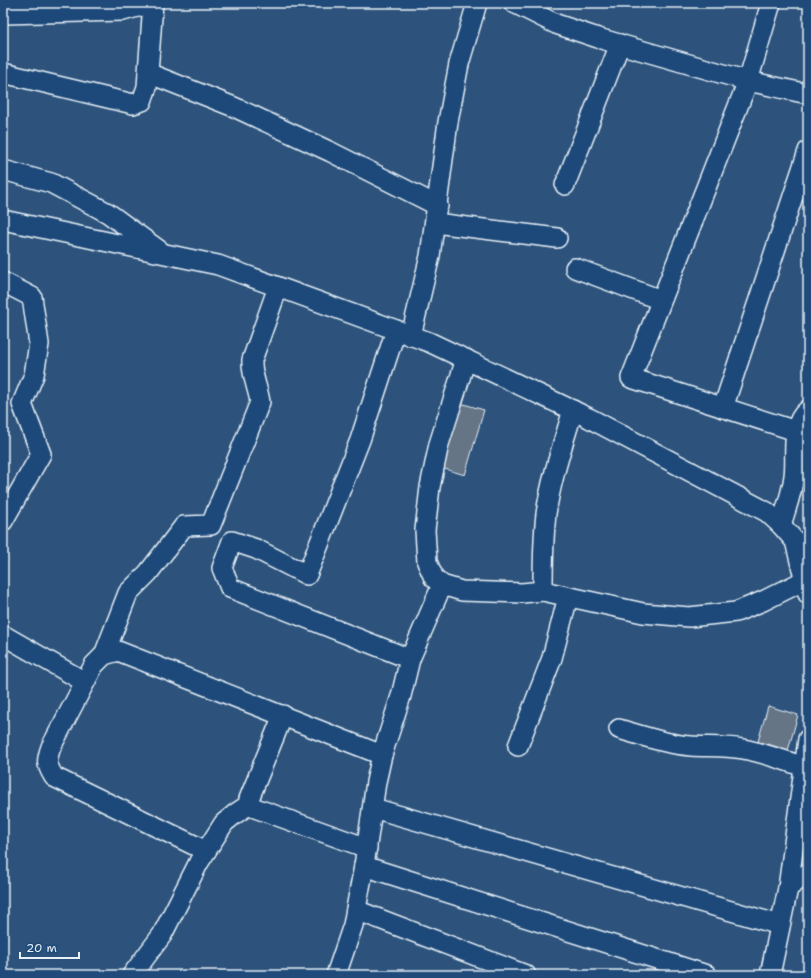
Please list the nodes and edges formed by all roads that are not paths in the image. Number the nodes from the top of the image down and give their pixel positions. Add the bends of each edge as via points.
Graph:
1 (153, 3) edge
2 (477, 3) edge
3 (514, 3) edge
4 (771, 3) edge
5 (123, 7) edge
6 (3, 14) edge
7 (620, 44) junction
8 (3, 73) edge
9 (148, 73) junction
10 (748, 81) junction
11 (808, 94) edge
12 (808, 151) edge
13 (3, 170) edge
14 (565, 185) dead end
15 (436, 214) junction
16 (3, 220) edge
17 (557, 238) dead end
18 (165, 254) junction
19 (575, 268) dead end
20 (3, 282) edge
21 (278, 287) junction
22 (661, 300) junction
23 (404, 333) junction
24 (466, 360) junction
25 (723, 408) junction
26 (573, 410) junction
27 (808, 410) edge
28 (796, 431) junction
29 (3, 521) edge
30 (781, 525) junction
31 (442, 586) junction
32 (807, 587) edge
33 (543, 591) junction
34 (568, 597) junction
35 (3, 635) edge
36 (104, 655) junction
37 (410, 658) junction
38 (85, 682) junction
39 (283, 715) junction
40 (619, 729) dead end
41 (808, 739) edge
42 (518, 746) dead end
43 (382, 755) junction
44 (804, 767) junction
45 (805, 793) edge
46 (250, 804) junction
47 (372, 808) junction
48 (206, 851) junction
49 (366, 857) junction
50 (808, 873) edge
51 (788, 888) junction
52 (356, 910) junction
53 (780, 925) junction
54 (132, 975) edge
55 (336, 975) edge
56 (526, 975) edge
57 (707, 975) edge
58 (770, 975) edge

1 - 5 street
1 - 9 street
2 - 15 street via 459,64 448,122
3 - 7 street via 556,24
4 - 10 street
5 - 6 street
7 - 10 street
7 - 14 street
8 - 9 street via 133,104 142,101
9 - 15 street via 331,152
10 - 11 street
10 - 22 street
12 - 25 street
13 - 18 street via 51,183 108,213
15 - 17 street
15 - 23 street via 430,256
16 - 18 street
18 - 21 street via 218,266
19 - 22 street
20 - 29 street via 32,297 39,344 34,375 22,404 41,454
21 - 23 street
21 - 36 street via 252,360 260,402 211,525 184,526 148,573 128,593
22 - 25 street via 631,378
23 - 24 street
23 - 37 street via 307,575 256,548 232,541 222,568 230,588
24 - 26 street
24 - 31 street via 439,444 425,530 427,562 434,578
25 - 28 street
26 - 30 street via 767,512
26 - 33 street via 546,513
27 - 28 street
28 - 30 street via 794,476
30 - 32 street via 795,540
31 - 33 street via 462,591
31 - 37 street
32 - 34 street via 736,612 689,617 643,613
33 - 34 street
34 - 42 street via 552,658
35 - 38 street
36 - 38 street via 94,665
36 - 39 street via 118,651
37 - 43 street
38 - 48 street via 47,759 48,768 54,777
39 - 43 street
39 - 46 street via 249,799
40 - 44 street via 665,743 719,746 759,753
41 - 44 street
43 - 47 street
44 - 45 street
45 - 51 street
46 - 48 street via 224,823
46 - 49 street
47 - 49 street
47 - 53 street
48 - 54 street via 162,935
49 - 52 street
49 - 57 street
50 - 51 street
51 - 53 street
52 - 55 street
52 - 56 street
53 - 58 street

